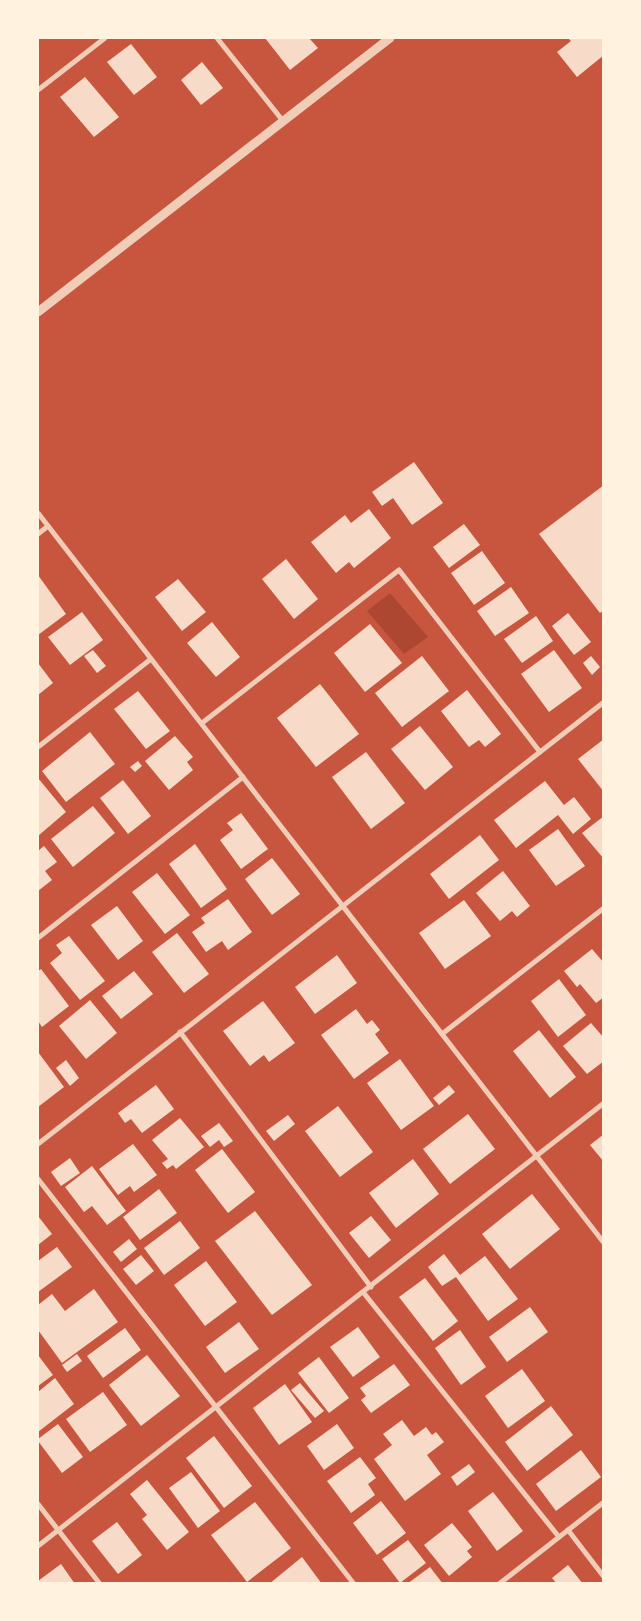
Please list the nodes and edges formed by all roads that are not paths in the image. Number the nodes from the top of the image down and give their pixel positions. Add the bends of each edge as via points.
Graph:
1 (105, 38) edge
2 (217, 38) edge
3 (390, 38) edge
4 (38, 90) edge
5 (282, 121) junction
6 (38, 312) edge
7 (38, 513) edge
8 (48, 526) junction
9 (38, 534) edge
10 (151, 659) junction
11 (604, 702) edge
12 (202, 724) junction
13 (38, 747) edge
14 (540, 752) junction
15 (243, 777) junction
16 (343, 906) junction
17 (604, 908) edge
18 (38, 938) edge
19 (180, 1032) junction
20 (442, 1034) junction
21 (604, 1103) edge
22 (38, 1144) edge
23 (536, 1155) junction
24 (38, 1179) edge
25 (604, 1242) edge
26 (371, 1287) junction
27 (363, 1292) junction
28 (216, 1407) junction
29 (604, 1502) edge
30 (38, 1504) edge
31 (568, 1530) junction
32 (57, 1531) junction
33 (559, 1537) junction
34 (38, 1546) edge
35 (604, 1577) edge
36 (100, 1584) edge
37 (354, 1584) edge
38 (500, 1584) edge

1 - 4 street
2 - 5 street
3 - 5 street
5 - 6 street
7 - 8 street
8 - 9 street
8 - 10 street
10 - 12 street
10 - 13 street
11 - 14 street
12 - 14 street via 399,570
12 - 15 street
14 - 16 street
15 - 16 street
15 - 18 street
16 - 19 street
16 - 20 street
17 - 20 street
19 - 22 street
19 - 26 street
20 - 23 street
21 - 23 street
23 - 25 street
23 - 26 street
24 - 28 street
26 - 27 street
27 - 28 street
27 - 33 street
28 - 32 street
28 - 37 street
29 - 31 street
30 - 32 street
31 - 33 street
31 - 35 street
32 - 34 street
32 - 36 street
33 - 38 street

